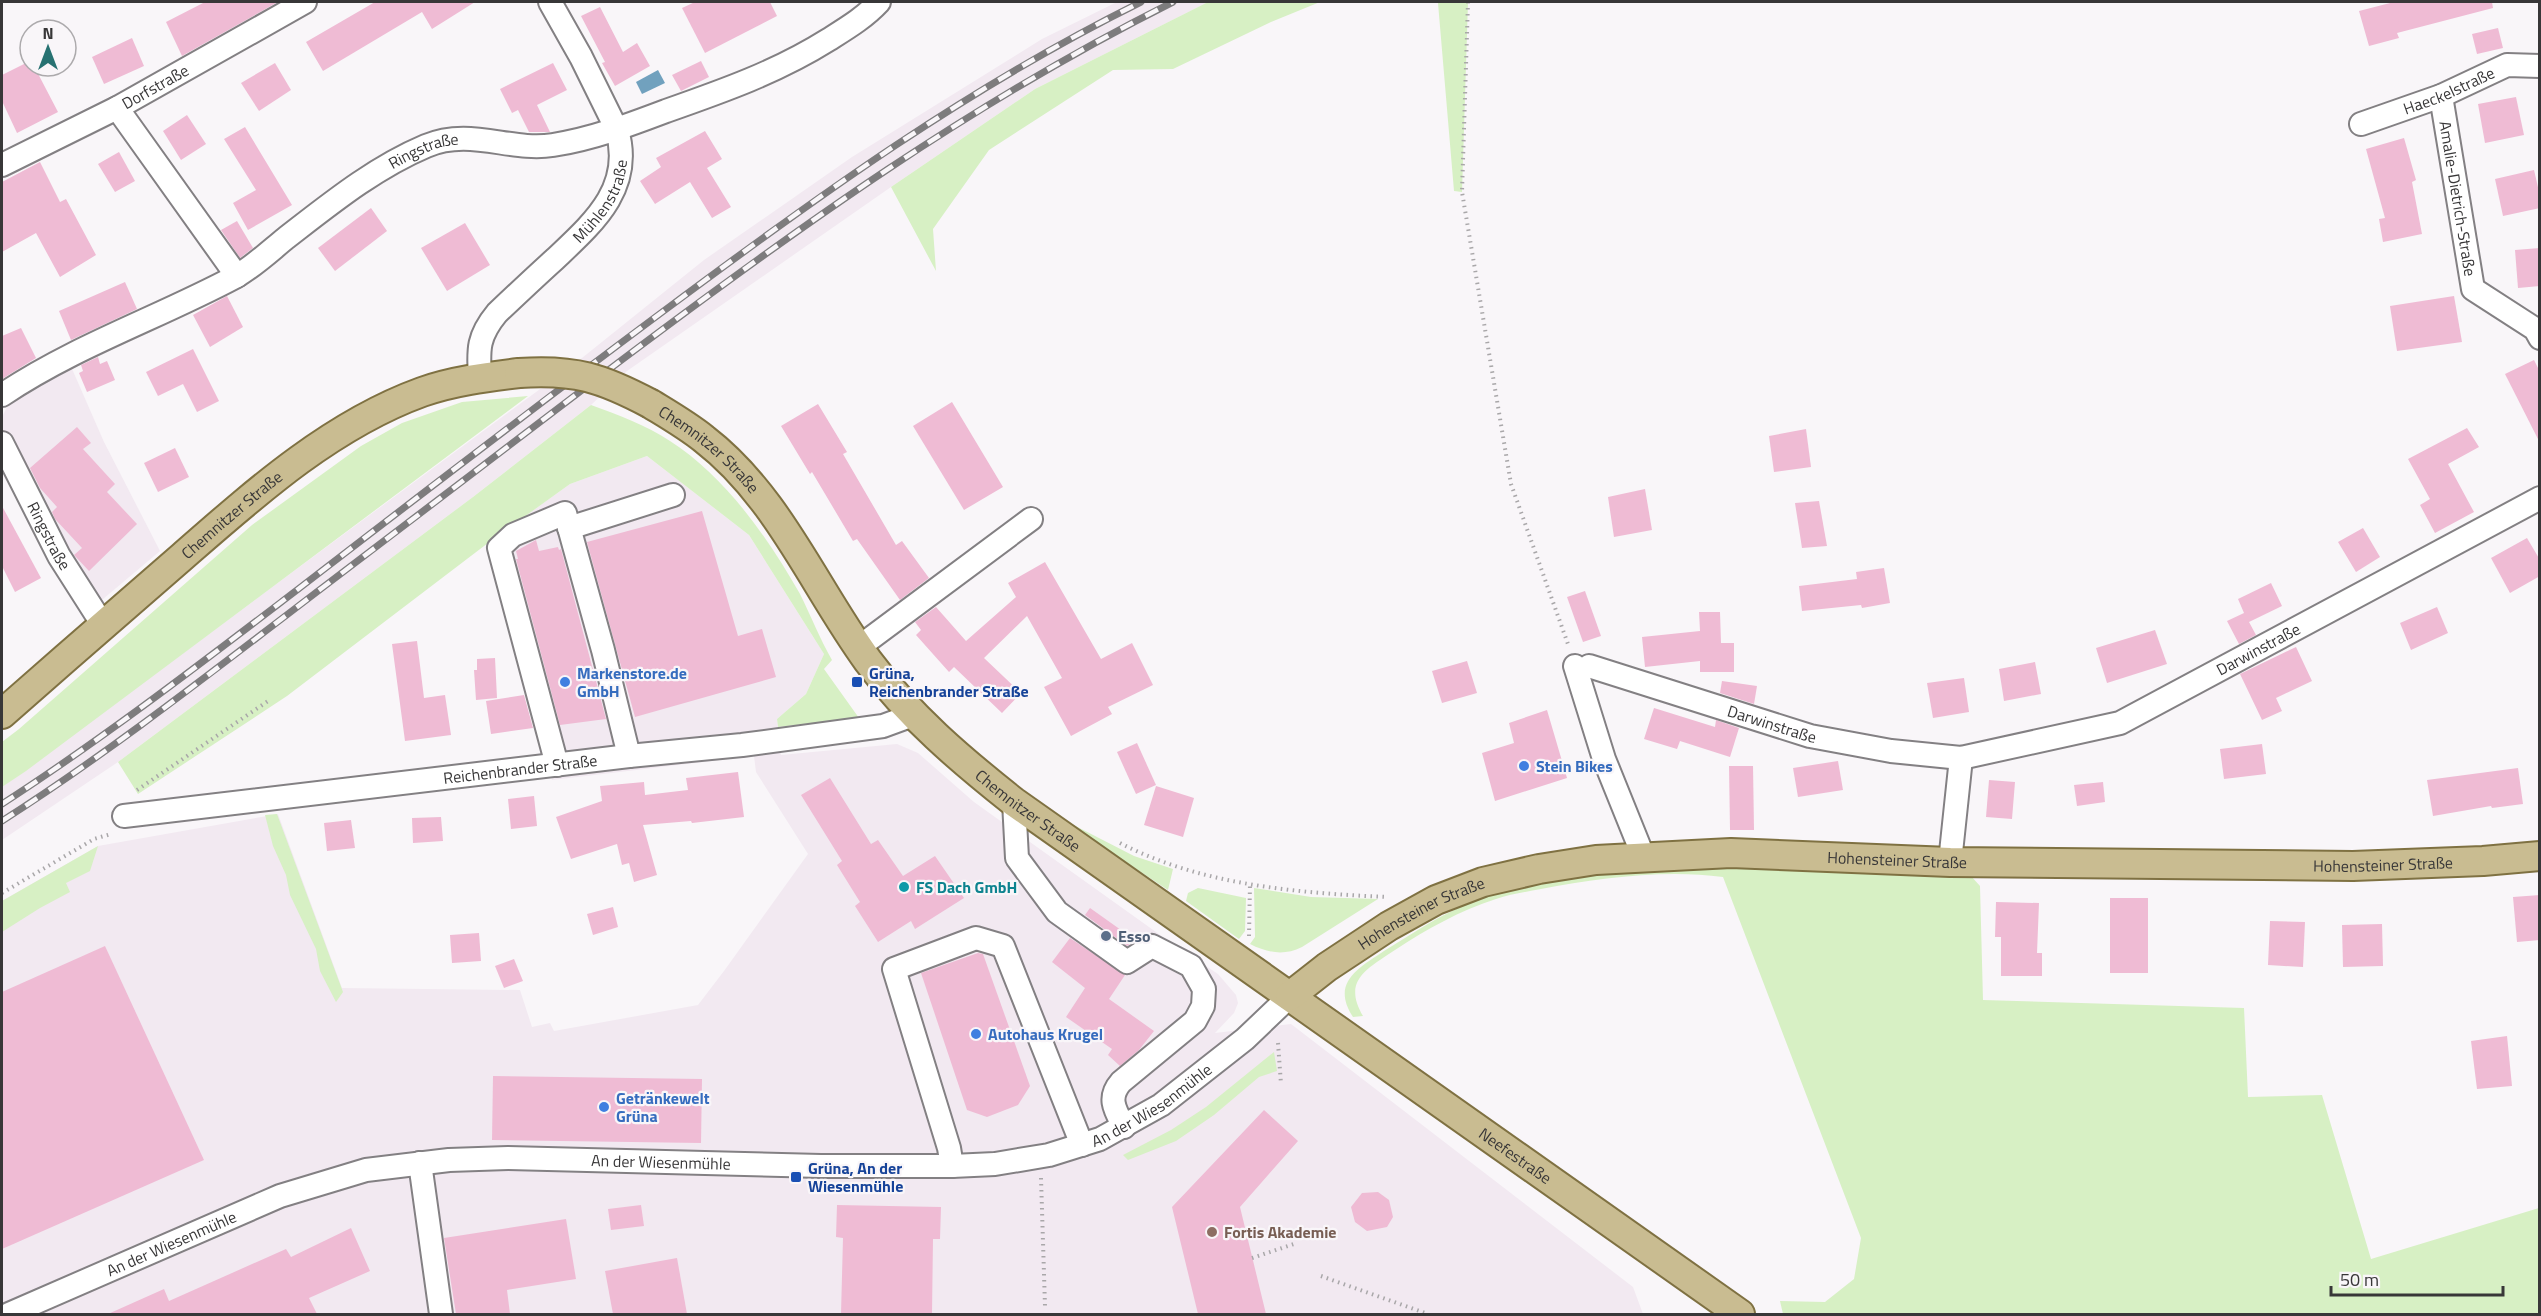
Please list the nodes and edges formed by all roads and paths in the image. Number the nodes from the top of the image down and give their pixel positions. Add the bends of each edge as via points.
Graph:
1 (305, 2) edge
2 (550, 2) edge
3 (879, 2) edge
4 (1468, 2) edge
5 (2540, 66) edge
6 (2441, 96) junction
7 (117, 108) junction
8 (2361, 124) dead end
9 (617, 130) junction
10 (2, 165) edge
11 (237, 276) junction
12 (2540, 338) edge
13 (480, 378) junction
14 (2, 395) edge
15 (2, 443) edge
16 (673, 495) dead end
17 (2540, 498) edge
18 (1031, 519) dead end
19 (569, 528) junction
20 (103, 625) junction
21 (859, 647) junction
22 (1582, 666) junction
23 (272, 699) dead end
24 (2, 714) edge
25 (914, 715) junction
26 (629, 756) junction
27 (1961, 758) junction
28 (557, 765) junction
29 (1014, 802) junction
30 (124, 816) junction
31 (1115, 840) dead end
32 (2540, 856) edge
33 (1644, 858) junction
34 (1950, 862) junction
35 (1250, 884) junction
36 (2, 893) edge
37 (1389, 897) dead end
38 (1245, 941) dead end
39 (1290, 996) junction
40 (1278, 1043) dead end
41 (1281, 1084) dead end
42 (1124, 1127) junction
43 (1082, 1145) junction
44 (1037, 1156) junction
45 (420, 1163) junction
46 (952, 1166) junction
47 (1297, 1243) dead end
48 (1252, 1258) dead end
49 (1321, 1276) dead end
50 (1045, 1306) dead end
51 (9, 1314) edge
52 (441, 1314) edge
53 (1428, 1314) edge
54 (1740, 1314) edge

1 - 7 street, Dorfstraße
2 - 9 street, Mühlenstraße
3 - 9 street, Ringstraße via 864,18 795,60 747,83
4 - 22 path via 1462,192 1511,484
5 - 6 street, Haeckelstraße via 2507,65
6 - 8 street, Haeckelstraße
6 - 12 street, Amalie-Dietrich-Straße via 2473,289 2535,329
7 - 10 street, Dorfstraße
7 - 11 street
9 - 11 street, Ringstraße via 552,146 462,139 427,146 367,178
9 - 13 street, Mühlenstraße via 621,143 619,175 607,204 585,231 486,327 479,343
11 - 14 street, Ringstraße via 93,343 36,372
13 - 20 main road, Chemnitzer Straße via 420,393 351,426 247,501
13 - 21 main road, Chemnitzer Straße, bridge via 572,372 619,387 706,440 767,505
15 - 20 street, Ringstraße via 59,556
16 - 19 street
17 - 27 street, Darwinstraße via 2120,723
18 - 21 street
19 - 26 street
19 - 28 street via 565,513 513,535 499,548
20 - 24 main road, Chemnitzer Straße
21 - 25 main road, Chemnitzer Straße
22 - 27 street, Darwinstraße via 1810,736 1891,751
22 - 33 street via 1604,759
23 - 30 path via 123,800
25 - 26 street, Reichenbrander Straße via 883,726
25 - 29 main road, Chemnitzer Straße
26 - 28 street, Reichenbrander Straße
27 - 34 street
28 - 30 street, Reichenbrander Straße
29 - 39 main road, Chemnitzer Straße
29 - 42 street via 1017,858 1057,912 1127,962 1152,946 1191,966 1204,989 1203,1006 1196,1021 1113,1090 1112,1103
30 - 36 path via 110,835 94,839
31 - 35 path via 1179,868
32 - 34 main road, Hohensteiner Straße via 2354,866
33 - 34 main road, Hohensteiner Straße via 1731,853
33 - 39 main road, Hohensteiner Straße via 1596,860 1539,869 1483,882 1436,900 1372,937
35 - 37 path via 1312,894
35 - 38 path via 1249,935
39 - 42 street, An der Wiesenmühle via 1245,1040 1161,1105
39 - 54 main road, Neefestraße
40 - 41 path
42 - 43 street, An der Wiesenmühle
43 - 44 street, An der Wiesenmühle
43 - 46 street via 1003,946 976,938 894,969
44 - 46 street, An der Wiesenmühle via 995,1164
44 - 50 path
45 - 46 street, An der Wiesenmühle via 508,1158
45 - 51 street, An der Wiesenmühle via 366,1170 280,1196
45 - 52 street
47 - 48 path
49 - 53 path

